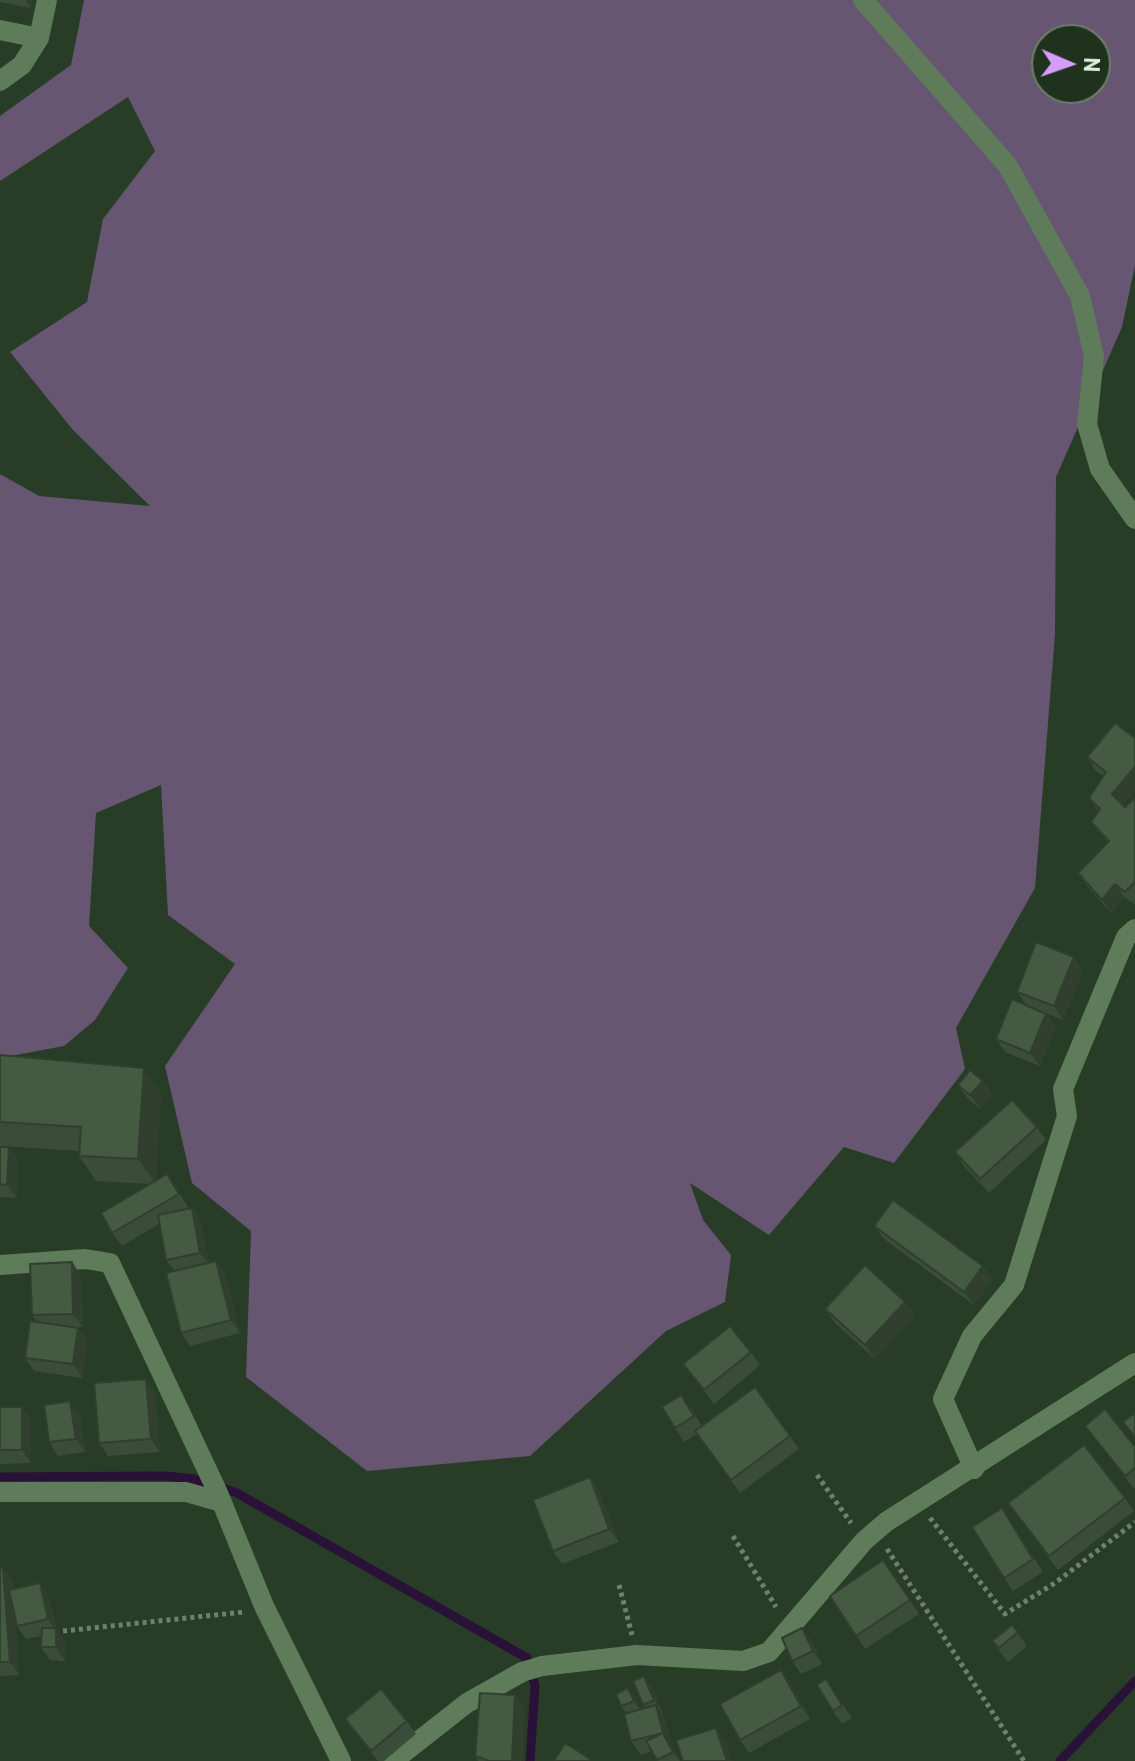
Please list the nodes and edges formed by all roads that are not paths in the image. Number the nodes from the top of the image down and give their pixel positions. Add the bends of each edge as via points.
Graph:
1 (47, 0) edge
2 (863, 0) edge
3 (0, 30) edge
4 (39, 38) junction
5 (0, 81) edge
6 (1135, 519) edge
7 (1135, 929) edge
8 (0, 1265) edge
9 (1135, 1363) edge
10 (974, 1469) junction
11 (0, 1492) edge
12 (219, 1498) junction
13 (341, 1761) edge
14 (393, 1761) edge

1 - 4 street
2 - 6 street via 1008,166 1080,296 1094,356 1087,424 1100,469
3 - 4 street
4 - 5 street via 22,65
7 - 10 street via 1120,950 1063,1089 1067,1116 1014,1285 972,1336 943,1399
8 - 12 street via 85,1259 110,1263
9 - 10 street
10 - 14 street via 870,1536 769,1652 743,1661 637,1655 542,1666 467,1703
11 - 12 street via 186,1492
12 - 13 street via 264,1606

